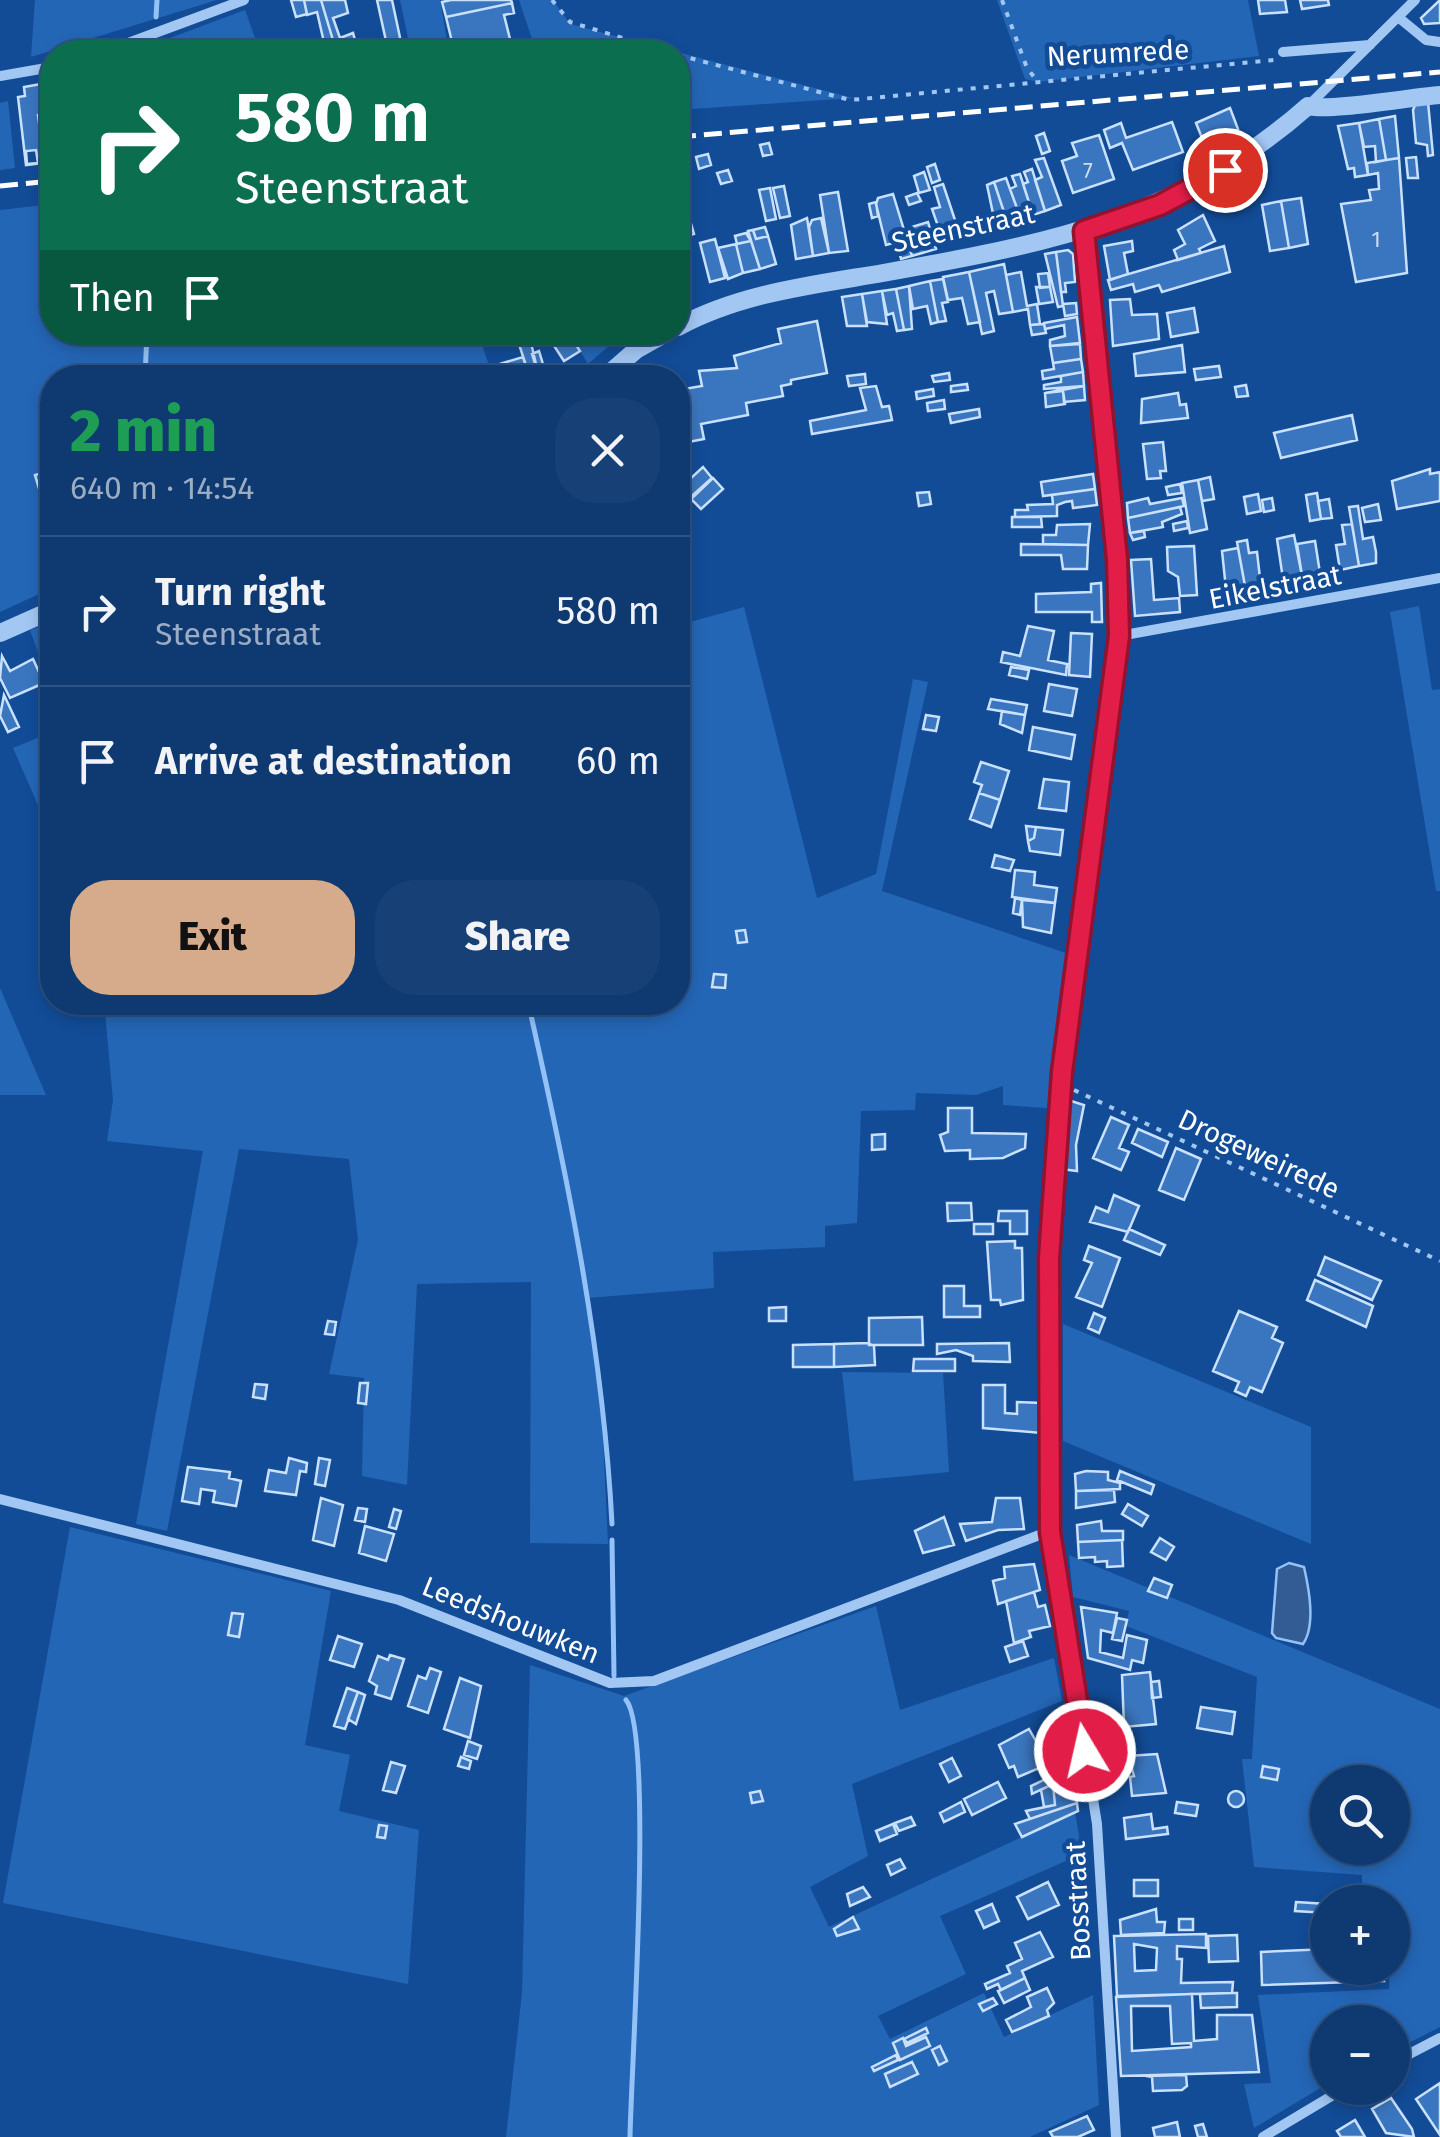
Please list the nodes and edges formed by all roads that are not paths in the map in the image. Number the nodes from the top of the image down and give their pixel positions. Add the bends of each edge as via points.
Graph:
1 (244, 0) edge
2 (1415, 0) edge
3 (1398, 17) junction
4 (136, 40) edge
5 (1440, 42) edge
6 (1370, 45) junction
7 (1283, 52) road end
8 (40, 69) edge
9 (0, 76) edge
10 (1440, 95) edge
11 (1308, 106) junction
12 (1084, 231) junction
13 (690, 321) edge
14 (645, 345) edge
15 (619, 365) edge
16 (1440, 578) edge
17 (40, 615) edge
18 (0, 633) edge
19 (1119, 636) junction
20 (0, 1499) edge
21 (1050, 1532) junction
22 (1440, 2038) edge
23 (1410, 2054) edge
24 (1317, 2105) edge
25 (1116, 2137) edge
26 (1264, 2137) edge

1 - 4 street
2 - 3 street, Steenstraat
3 - 5 street via 1426,40
3 - 6 street, Steenstraat
6 - 7 street
6 - 11 street, Steenstraat
8 - 9 street
10 - 11 street via 1323,111
11 - 12 street, Steenstraat via 1264,144 1188,192
12 - 13 street, Steenstraat via 768,293
12 - 19 street, Bosstraat
14 - 15 street
16 - 19 street, Eikelstraat
17 - 18 street
19 - 21 street, Bosstraat via 1049,1219
20 - 21 street, Leedshouwken via 399,1600 610,1684 654,1681
21 - 25 street, Bosstraat via 1096,1824
22 - 23 street
24 - 26 street

